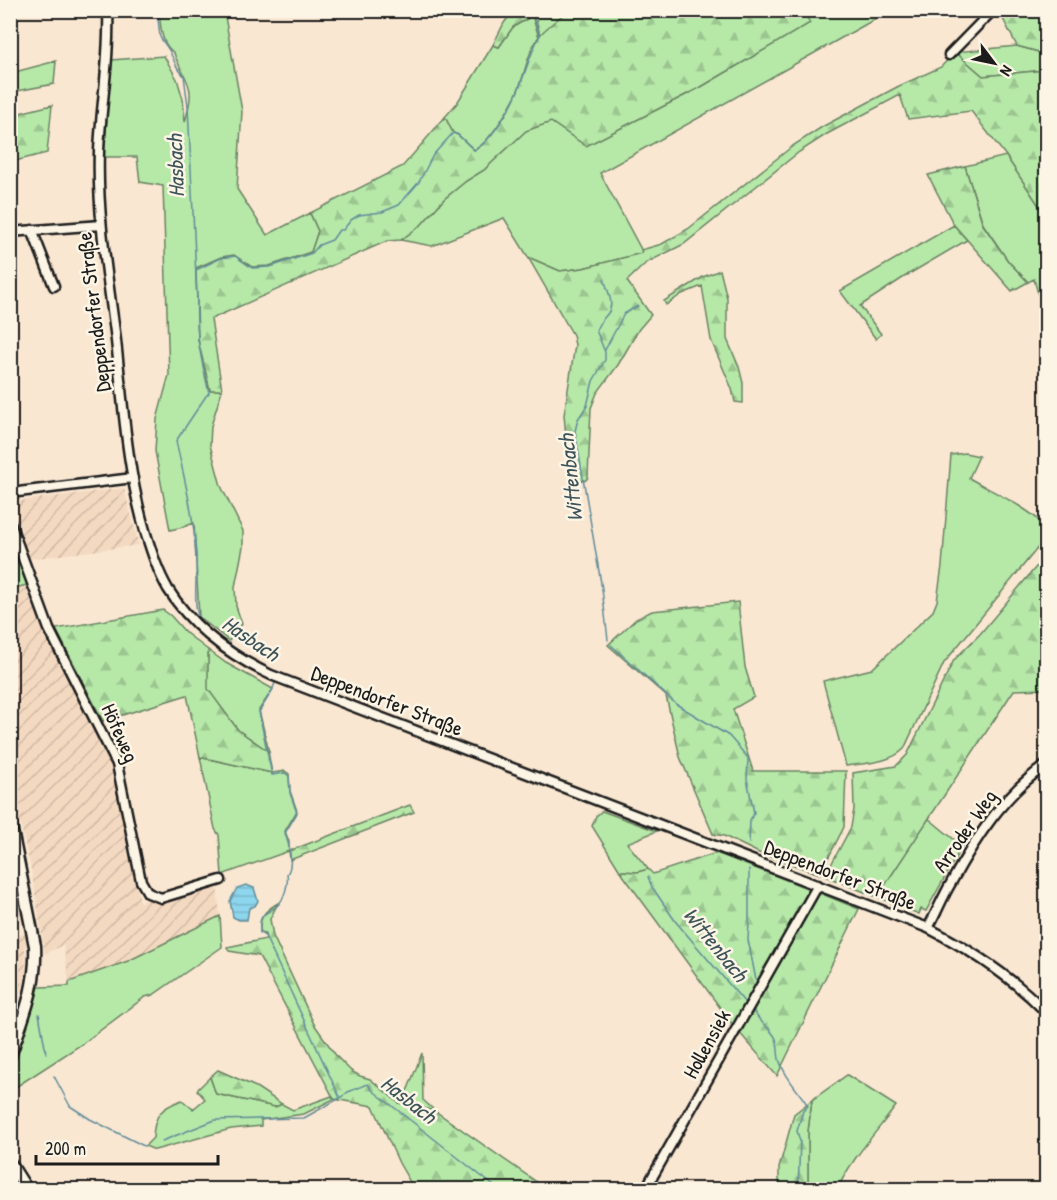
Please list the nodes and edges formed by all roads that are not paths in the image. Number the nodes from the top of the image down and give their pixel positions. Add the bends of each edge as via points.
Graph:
1 (108, 10) edge
2 (993, 10) edge
3 (949, 55) dead end
4 (101, 225) junction
5 (32, 230) junction
6 (10, 232) edge
7 (54, 286) dead end
8 (133, 478) junction
9 (10, 493) edge
10 (10, 524) edge
11 (1047, 765) edge
12 (10, 821) edge
13 (220, 880) dead end
14 (818, 885) junction
15 (928, 928) junction
16 (1047, 1012) edge
17 (10, 1056) edge
18 (12, 1168) edge
19 (27, 1190) edge
20 (645, 1190) edge

1 - 4 street, Deppendorfer Straße via 99,150
2 - 3 street
4 - 5 street
4 - 8 street, Deppendorfer Straße
5 - 6 street
5 - 7 street
8 - 9 street
8 - 14 street, Deppendorfer Straße via 151,550 168,589 200,629 247,663
10 - 13 street, Höfeweg via 49,629 117,764 141,881 148,893 161,898
11 - 15 street, Arroder Weg via 1019,787 988,823
12 - 17 main road via 36,963 34,984
14 - 15 street, Deppendorfer Straße
14 - 20 street, Hollensiek
15 - 16 street, Deppendorfer Straße via 996,969
18 - 19 main road

